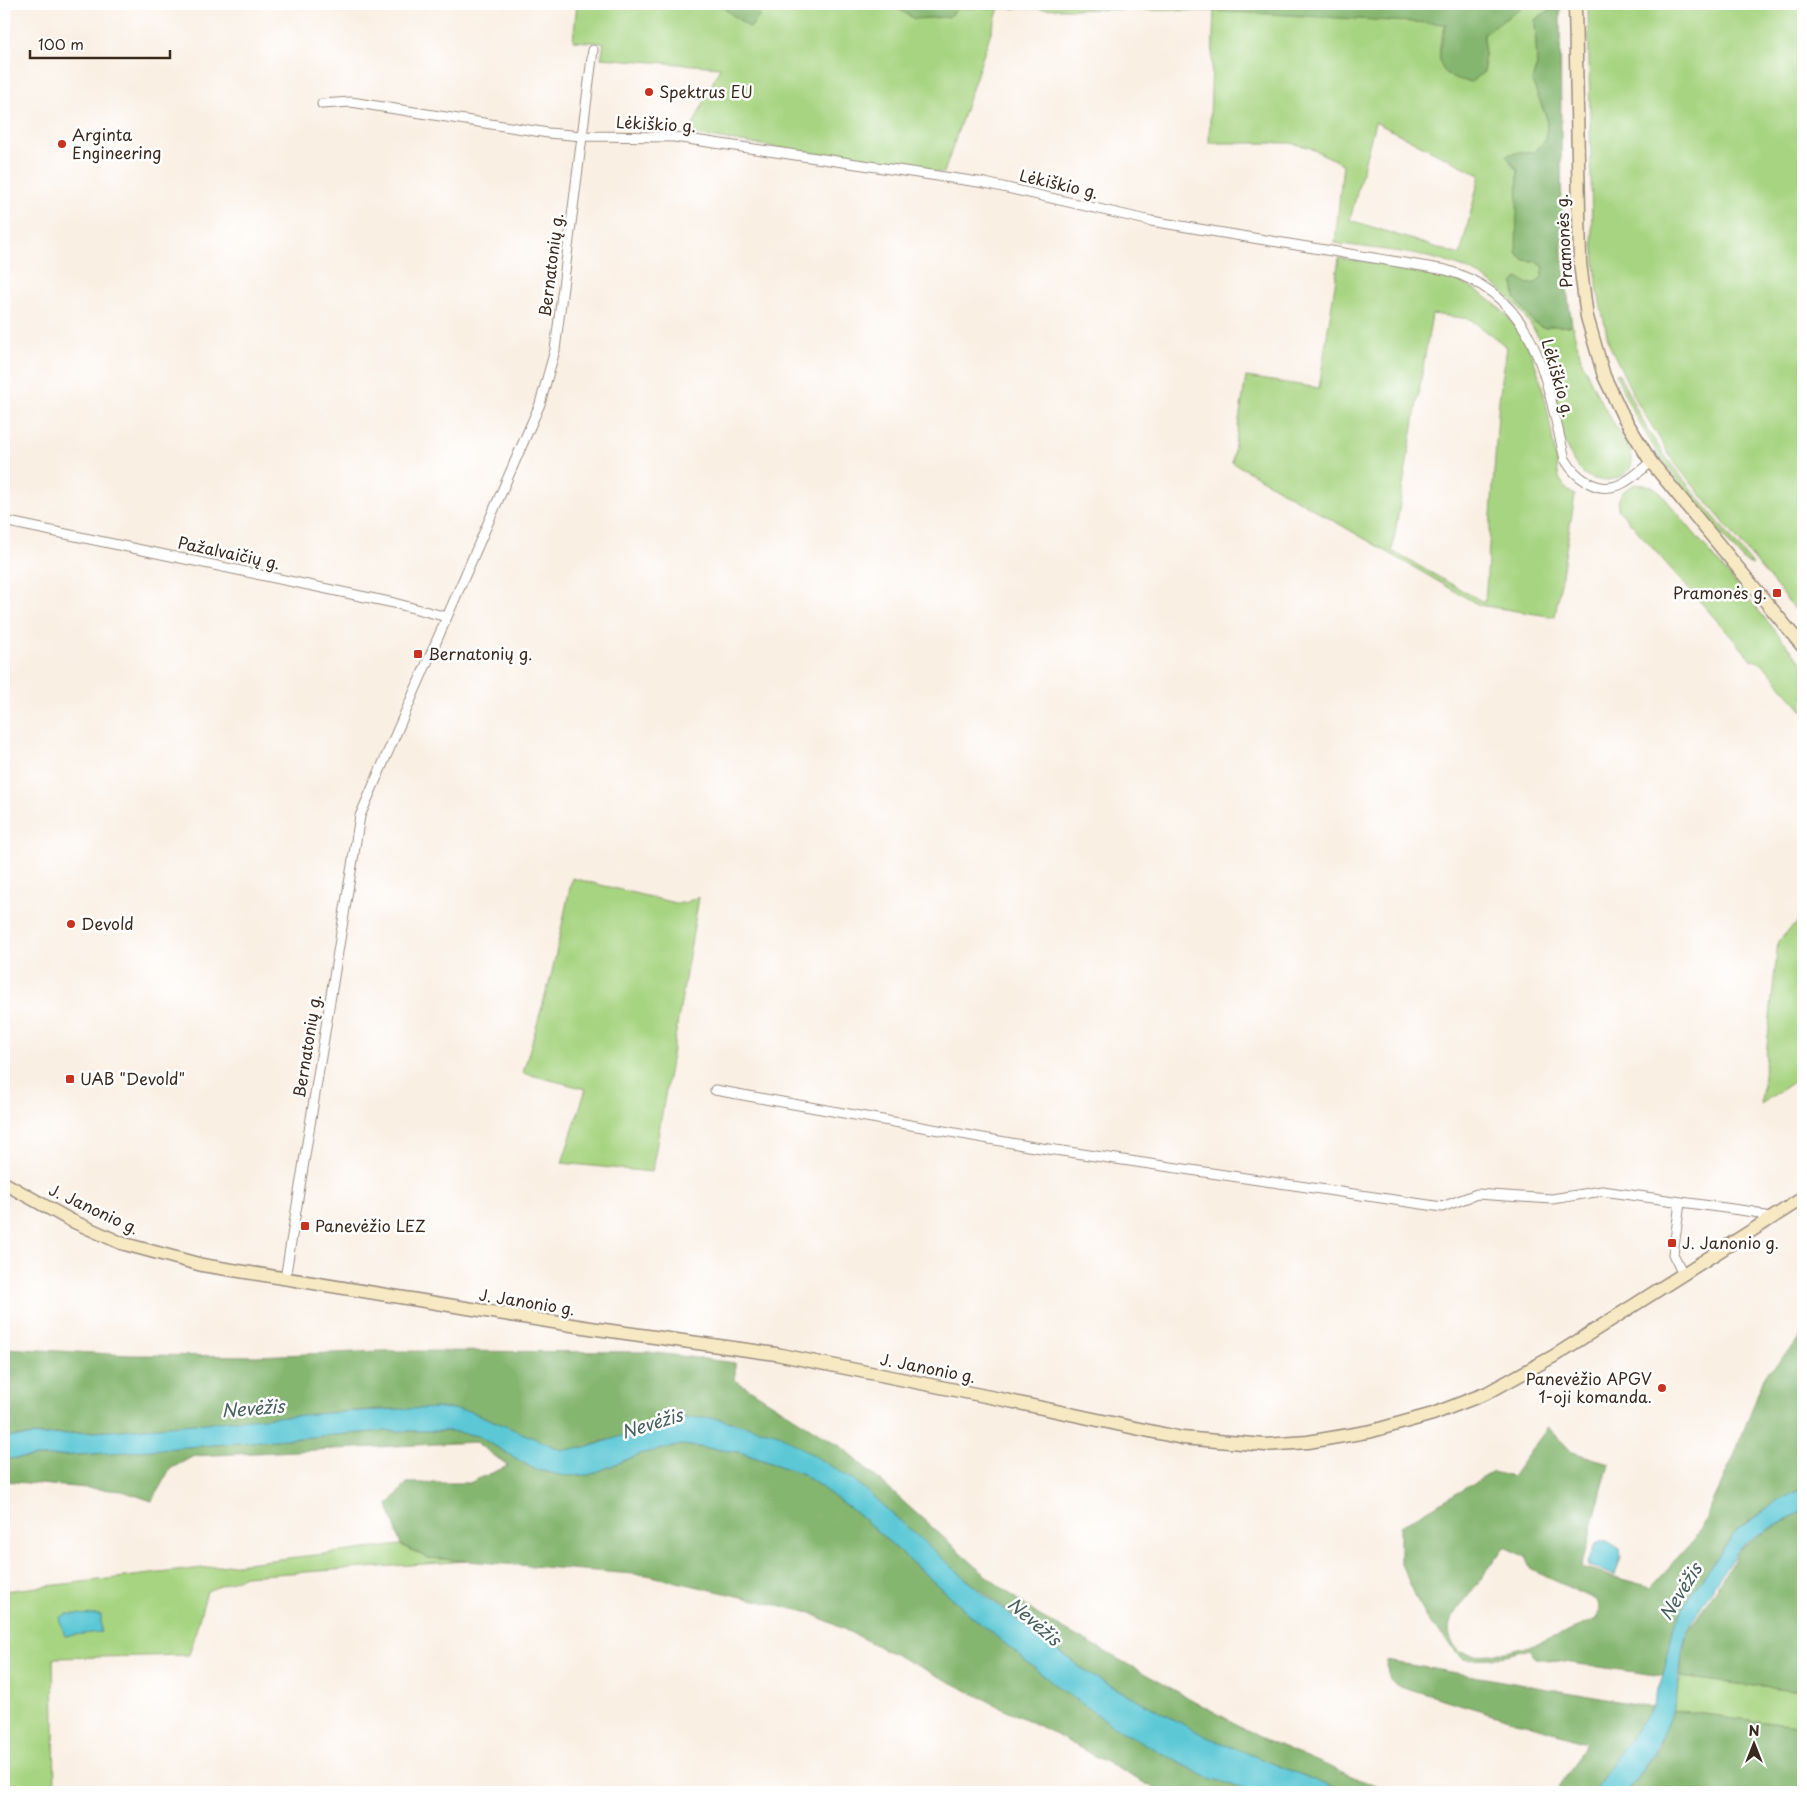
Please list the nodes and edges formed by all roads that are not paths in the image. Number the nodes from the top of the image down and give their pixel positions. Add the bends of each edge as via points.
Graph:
1 (1575, 4) edge
2 (593, 50) dead end
3 (322, 104) dead end
4 (583, 136) junction
5 (1651, 462) junction
6 (4, 521) edge
7 (447, 617) junction
8 (1803, 647) edge
9 (715, 1090) dead end
10 (4, 1183) edge
11 (1803, 1198) edge
12 (1680, 1203) junction
13 (1770, 1219) junction
14 (1683, 1274) junction
15 (285, 1279) junction

1 - 5 street, Pramonės g. via 1578,234 1583,293 1604,376 1623,416
2 - 4 street, Bernatonių g.
3 - 4 street, Lėkiškio g. via 351,102
4 - 5 street, Lėkiškio g. via 674,137 986,184 1159,223 1464,275 1508,307 1529,335 1538,352 1565,459 1572,472 1587,483 1618,486
4 - 7 street, Bernatonių g. via 564,291 549,378
5 - 8 street, Pramonės g.
6 - 7 street, Pažalvaičių g.
7 - 15 street, Bernatonių g. via 360,816
9 - 12 street via 1004,1142 1442,1208 1477,1194 1552,1199 1602,1191
10 - 15 street, J. Janonio g. via 70,1220 121,1243 202,1265
11 - 13 street, J. Janonio g.
12 - 13 street via 1754,1212
12 - 14 street via 1673,1254
13 - 14 street, J. Janonio g.
14 - 15 street, J. Janonio g. via 1554,1356 1488,1393 1433,1414 1372,1431 1326,1440 1265,1445 1182,1438 776,1354

